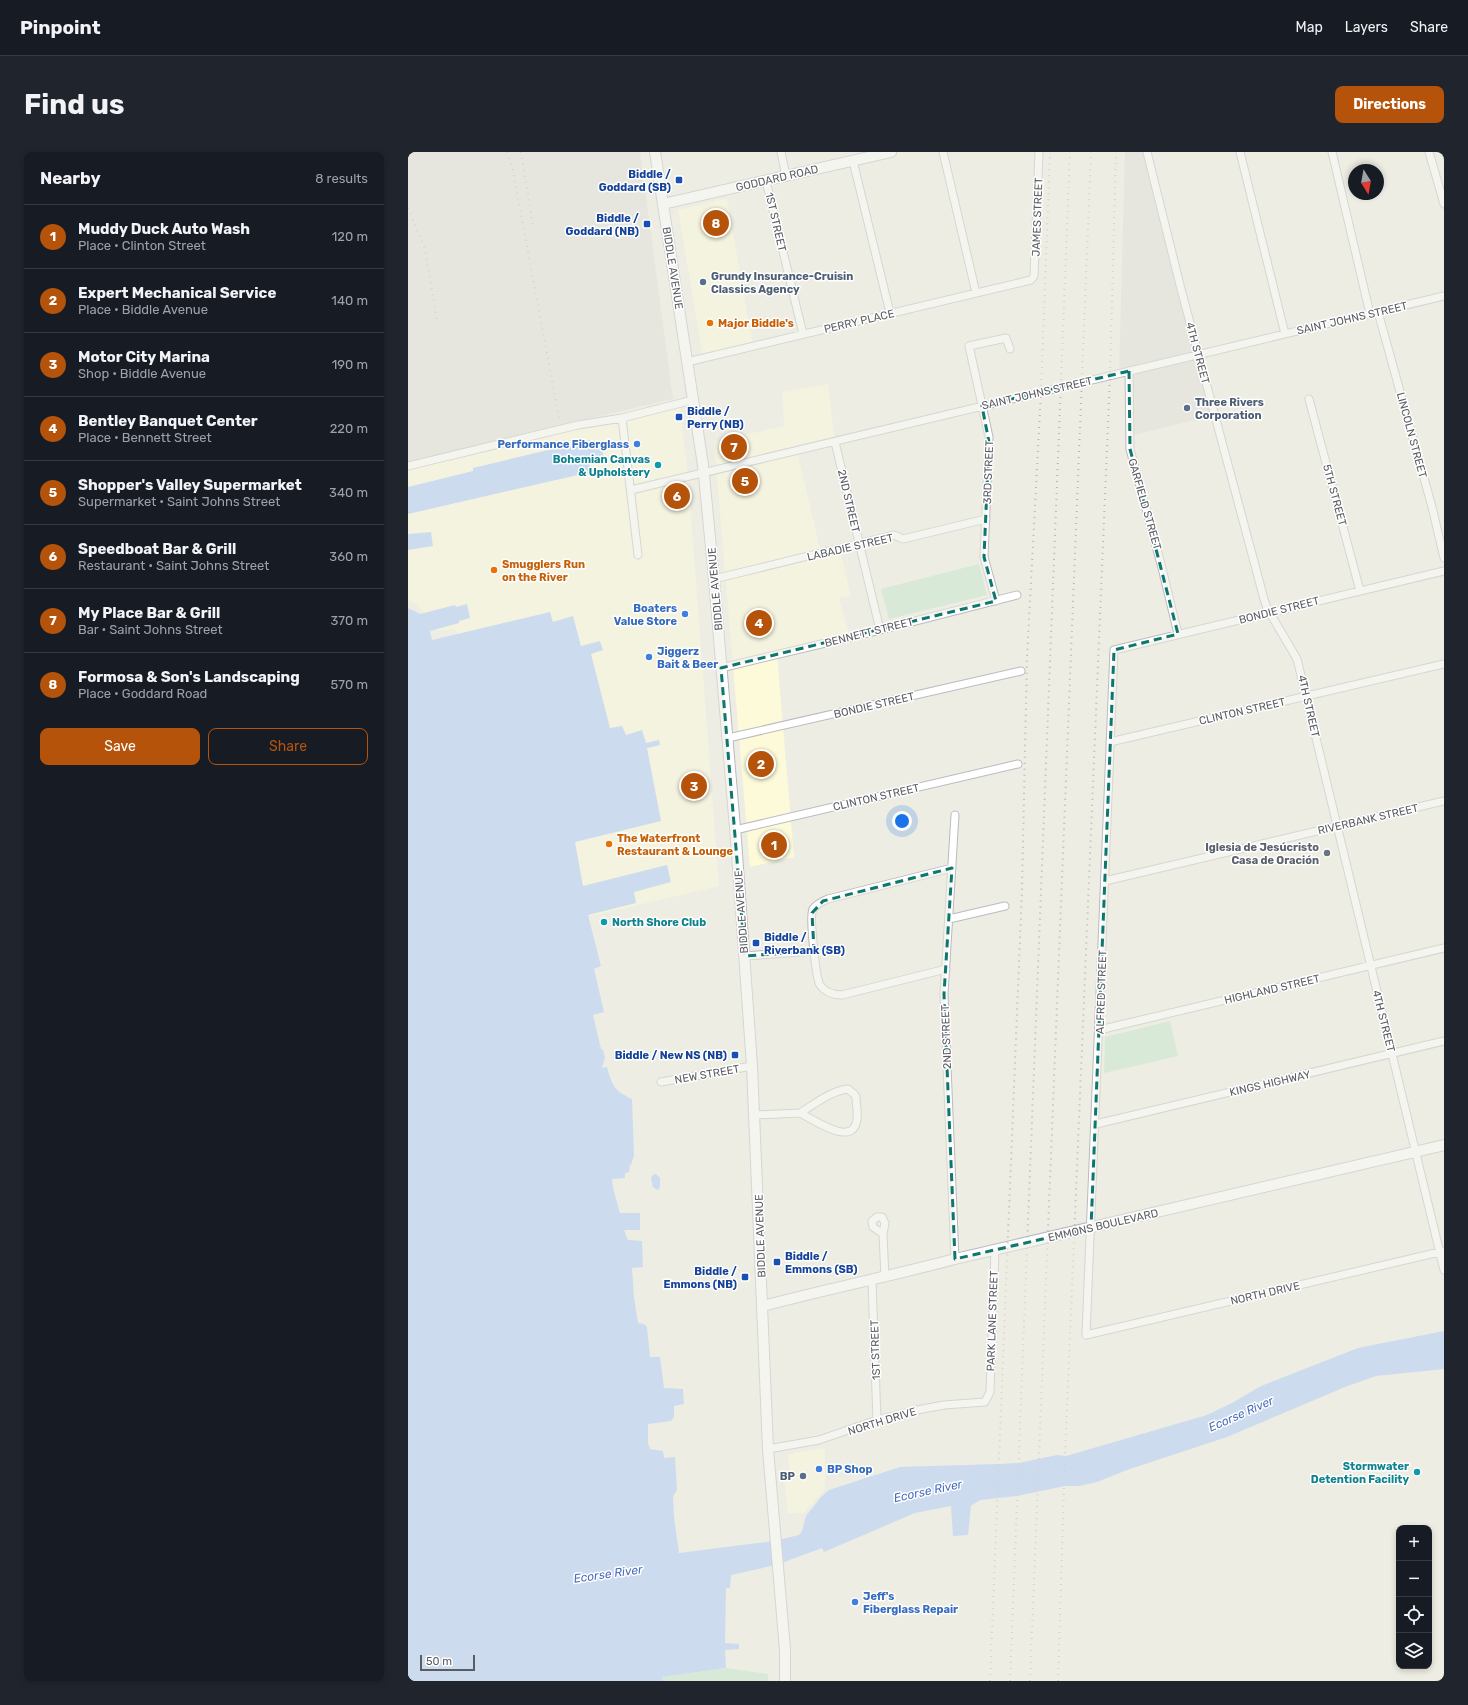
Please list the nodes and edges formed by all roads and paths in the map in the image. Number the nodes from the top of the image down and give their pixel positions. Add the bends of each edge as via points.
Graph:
1 (655, 152) edge
2 (781, 152) edge
3 (891, 152) edge
4 (943, 152) edge
5 (1039, 152) edge
6 (1147, 152) edge
7 (1240, 152) edge
8 (1332, 152) edge
9 (1429, 152) edge
10 (877, 154) edge
11 (853, 161) junction
12 (786, 176) junction
13 (766, 180) junction
14 (663, 204) junction
15 (1444, 204) edge
16 (1031, 280) joint
17 (976, 293) junction
18 (1444, 296) edge
19 (1378, 312) junction
20 (890, 313) junction
21 (1370, 314) junction
22 (803, 334) junction
23 (1285, 334) junction
24 (1010, 349) dead end
25 (1198, 355) junction
26 (687, 362) junction
27 (1129, 371) junction
28 (1309, 399) dead end
29 (693, 400) junction
30 (982, 406) junction
31 (622, 418) junction
32 (835, 442) junction
33 (408, 466) edge
34 (703, 473) junction
35 (631, 490) junction
36 (986, 519) junction
37 (860, 544) junction
38 (638, 555) dead end
39 (1444, 558) edge
40 (1444, 571) edge
41 (714, 580) junction
42 (1360, 591) junction
43 (1017, 595) dead end
44 (996, 601) junction
45 (1270, 612) junction
46 (880, 630) junction
47 (1178, 634) junction
48 (1114, 650) joint
49 (1444, 664) edge
50 (721, 668) junction
51 (1021, 671) dead end
52 (1306, 696) junction
53 (728, 738) junction
54 (1110, 742) junction
55 (1018, 764) dead end
56 (1444, 801) edge
57 (955, 815) dead end
58 (1337, 826) junction
59 (735, 830) junction
60 (952, 868) junction
61 (1105, 881) junction
62 (1005, 906) dead end
63 (948, 919) junction
64 (1444, 948) edge
65 (814, 951) junction
66 (745, 956) junction
67 (1370, 966) junction
68 (946, 970) junction
69 (1099, 1030) junction
70 (1444, 1042) edge
71 (1392, 1054) junction
72 (752, 1066) junction
73 (661, 1082) dead end
74 (800, 1113) junction
75 (755, 1115) junction
76 (1096, 1124) junction
77 (1444, 1145) edge
78 (1415, 1152) junction
79 (1091, 1228) junction
80 (884, 1234) dead end
81 (995, 1250) junction
82 (1442, 1251) edge
83 (955, 1259) junction
84 (1444, 1270) edge
85 (885, 1278) junction
86 (872, 1281) junction
87 (763, 1306) junction
88 (1086, 1335) joint
89 (990, 1392) joint
90 (877, 1420) junction
91 (768, 1450) junction
92 (785, 1681) edge

1 - 14 main road, BIDDLE AVENUE
2 - 12 street
3 - 10 main road, GODDARD ROAD
4 - 17 street
5 - 16 street, JAMES STREET via 1034,276
6 - 25 street, 4TH STREET
7 - 23 street
8 - 21 street
9 - 15 street
10 - 11 main road, GODDARD ROAD
11 - 12 main road, GODDARD ROAD
11 - 20 street
12 - 13 main road, GODDARD ROAD
13 - 14 main road, GODDARD ROAD
13 - 22 street, 1ST STREET
14 - 26 main road, BIDDLE AVENUE
16 - 17 street, PERRY PLACE
17 - 20 street, PERRY PLACE
18 - 19 street, SAINT JOHNS STREET
19 - 21 street, SAINT JOHNS STREET
19 - 39 street, LINCOLN STREET
20 - 22 street, PERRY PLACE
21 - 23 street, SAINT JOHNS STREET
22 - 26 street, PERRY PLACE
23 - 25 street, SAINT JOHNS STREET
24 - 30 street, 3RD STREET via 1006,338 969,346
25 - 27 street, SAINT JOHNS STREET
25 - 45 street, 4TH STREET via 1264,599
26 - 29 main road, BIDDLE AVENUE
27 - 30 street, SAINT JOHNS STREET
27 - 47 street, GARFIELD STREET via 1130,450
28 - 42 street, 5TH STREET
29 - 31 street
29 - 34 main road, BIDDLE AVENUE
30 - 32 street, SAINT JOHNS STREET
30 - 36 street, 3RD STREET via 990,442
31 - 33 street via 578,425
31 - 35 street
32 - 34 street, SAINT JOHNS STREET
32 - 37 street, 2ND STREET
34 - 35 street, SAINT JOHNS STREET
34 - 41 main road, BIDDLE AVENUE
35 - 38 street
36 - 37 street, LABADIE STREET via 904,539 894,535
36 - 44 street, 3RD STREET via 984,557
37 - 41 street, LABADIE STREET
37 - 46 street, 2ND STREET
40 - 42 street, BONDIE STREET
41 - 50 main road, BIDDLE AVENUE
42 - 45 street, BONDIE STREET
43 - 44 street, BENNETT STREET
44 - 46 street, BENNETT STREET
45 - 47 street, BONDIE STREET
45 - 52 street, 4TH STREET via 1297,658
46 - 50 street, BENNETT STREET
47 - 48 street, BONDIE STREET
48 - 54 street, ALFRED STREET
49 - 52 street, CLINTON STREET
50 - 53 main road, BIDDLE AVENUE
51 - 53 street, BONDIE STREET
52 - 54 street, CLINTON STREET
52 - 58 street, 4TH STREET
53 - 59 main road, BIDDLE AVENUE
54 - 61 street, ALFRED STREET
55 - 59 street, CLINTON STREET
56 - 58 street, RIVERBANK STREET
57 - 60 street, 2ND STREET
58 - 61 street, RIVERBANK STREET
58 - 67 street, 4TH STREET
59 - 66 main road, BIDDLE AVENUE
60 - 63 street, 2ND STREET
60 - 65 street via 823,901 812,913
61 - 69 street, ALFRED STREET
62 - 63 street
63 - 68 street, 2ND STREET
64 - 67 street, HIGHLAND STREET
65 - 66 street
65 - 68 street via 820,984 827,992 838,995
66 - 72 main road, BIDDLE AVENUE
67 - 69 street, HIGHLAND STREET
67 - 71 street, 4TH STREET
68 - 83 street, 2ND STREET via 944,994
69 - 76 street, ALFRED STREET
70 - 71 street, KINGS HIGHWAY
71 - 76 street, KINGS HIGHWAY
71 - 78 street, 4TH STREET
72 - 73 street, NEW STREET
72 - 75 main road, BIDDLE AVENUE
74 - 74 street via 830,1129 845,1132 855,1126 856,1097 848,1089 840,1090
74 - 75 street
75 - 87 main road, BIDDLE AVENUE
76 - 79 street, ALFRED STREET
77 - 78 main road, EMMONS BOULEVARD
78 - 79 main road, EMMONS BOULEVARD
78 - 82 street, 4TH STREET
79 - 81 main road, EMMONS BOULEVARD
79 - 88 street, ALFRED STREET
80 - 85 street
81 - 83 main road, EMMONS BOULEVARD
81 - 89 street, PARK LANE STREET
82 - 84 street, 4TH STREET
82 - 88 street, NORTH DRIVE
83 - 85 main road, EMMONS BOULEVARD
85 - 86 main road, EMMONS BOULEVARD
86 - 87 main road, EMMONS BOULEVARD
86 - 90 street, 1ST STREET
87 - 91 main road, BIDDLE AVENUE
89 - 90 street, NORTH DRIVE via 985,1402 928,1408
90 - 91 street, NORTH DRIVE via 819,1440
91 - 92 main road, BIDDLE AVENUE via 785,1650

